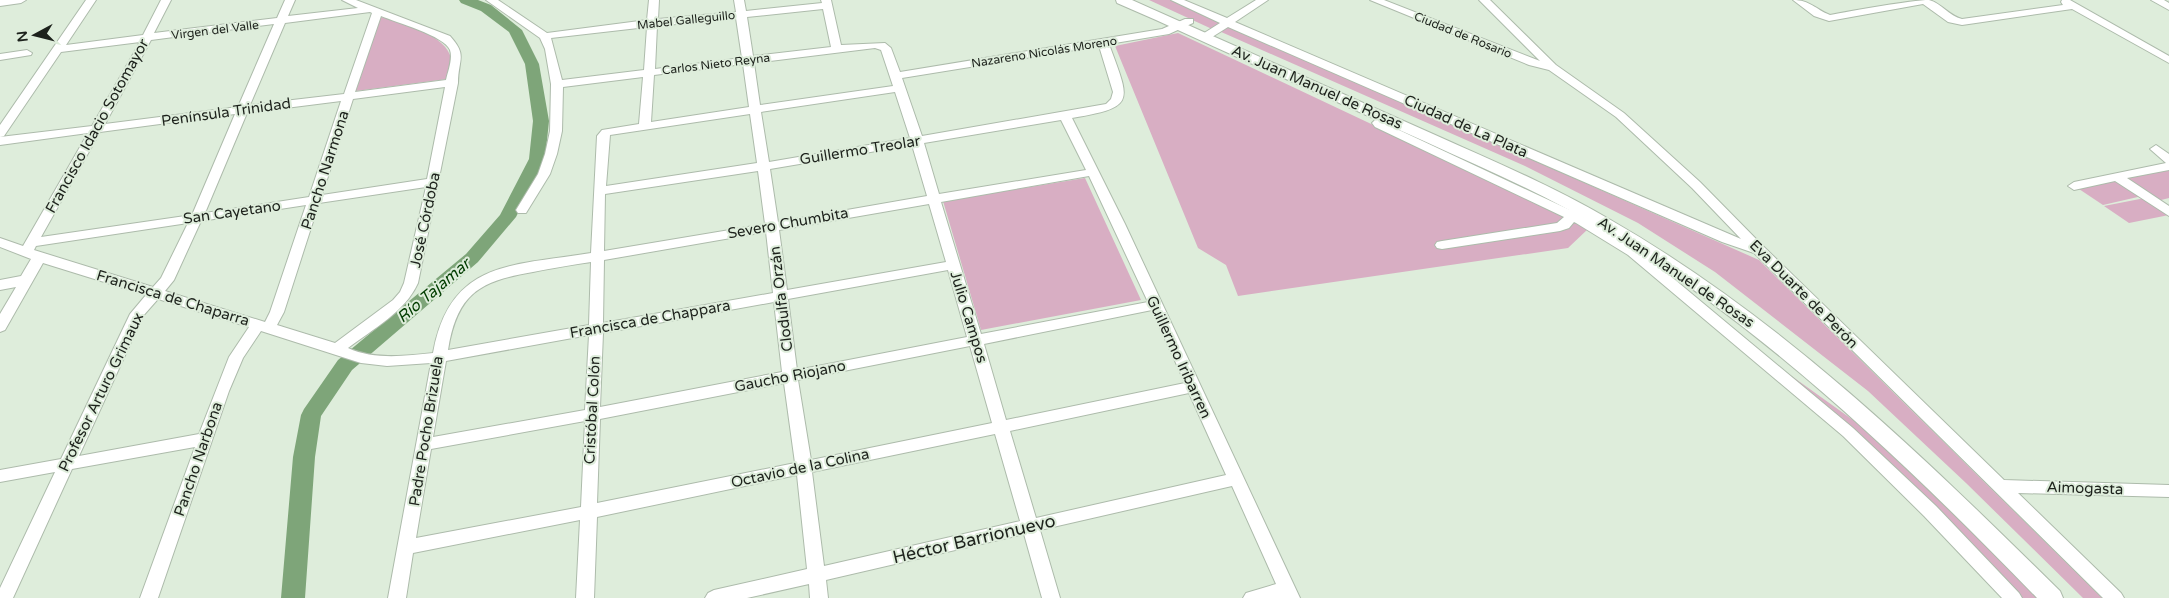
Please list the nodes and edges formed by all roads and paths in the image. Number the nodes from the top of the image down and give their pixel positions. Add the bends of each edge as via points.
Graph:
1 (21, 0) edge
2 (91, 0) edge
3 (166, 0) edge
4 (290, 0) edge
5 (347, 0) edge
6 (491, 0) edge
7 (654, 0) edge
8 (739, 0) edge
9 (1122, 0) edge
10 (1142, 0) edge
11 (1176, 0) edge
12 (1263, 0) edge
13 (1375, 0) edge
14 (1484, 0) edge
15 (1798, 0) edge
16 (2064, 0) edge
17 (2156, 0) edge
18 (1924, 1) edge
19 (0, 3) edge
20 (826, 3) edge
21 (2074, 6) junction
22 (2169, 7) edge
23 (376, 11) junction
24 (741, 15) junction
25 (282, 22) junction
26 (652, 24) junction
27 (1184, 24) junction
28 (1215, 31) junction
29 (545, 36) junction
30 (148, 38) junction
31 (1103, 43) junction
32 (875, 45) joint
33 (837, 48) junction
34 (57, 49) junction
35 (27, 53) dead end
36 (0, 56) edge
37 (2169, 60) edge
38 (748, 61) junction
39 (1552, 67) junction
40 (649, 72) junction
41 (898, 82) junction
42 (452, 83) junction
43 (557, 84) junction
44 (349, 96) junction
45 (242, 109) junction
46 (755, 110) junction
47 (1065, 116) junction
48 (645, 125) junction
49 (97, 129) junction
50 (606, 132) joint
51 (0, 134) edge
52 (917, 140) junction
53 (0, 141) edge
54 (2169, 147) edge
55 (2169, 160) edge
56 (764, 166) junction
57 (2169, 166) edge
58 (1093, 172) junction
59 (2117, 177) junction
60 (434, 182) junction
61 (2074, 186) dead end
62 (600, 191) junction
63 (934, 198) junction
64 (316, 199) junction
65 (522, 210) dead end
66 (1575, 212) junction
67 (2169, 212) edge
68 (197, 217) junction
69 (772, 226) junction
70 (0, 242) edge
71 (1442, 245) dead end
72 (1758, 249) junction
73 (32, 251) junction
74 (598, 256) junction
75 (954, 265) junction
76 (484, 278) joint
77 (26, 280) junction
78 (0, 285) edge
79 (154, 294) junction
80 (781, 295) junction
81 (1155, 305) junction
82 (263, 326) junction
83 (0, 327) edge
84 (596, 328) junction
85 (976, 340) junction
86 (341, 351) junction
87 (438, 357) junction
88 (790, 376) junction
89 (1193, 387) junction
90 (592, 414) junction
91 (1001, 427) junction
92 (205, 439) junction
93 (425, 444) junction
94 (66, 464) junction
95 (804, 467) junction
96 (0, 476) edge
97 (1235, 479) junction
98 (2000, 486) junction
99 (2169, 491) edge
100 (588, 512) junction
101 (1030, 526) junction
102 (407, 547) junction
103 (816, 575) junction
104 (1289, 594) edge
105 (4, 598) edge
106 (150, 598) edge
107 (397, 598) edge
108 (585, 598) edge
109 (714, 598) edge
110 (819, 598) edge
111 (1051, 598) edge
112 (1252, 598) edge
113 (2013, 598) edge
114 (2052, 598) edge
115 (2063, 598) edge
116 (2115, 598) edge

1 - 19 street
2 - 34 street
3 - 30 street, Francisco Idacio Sotomayor
4 - 25 street, Profesor Arturo Grimaux
5 - 23 street
6 - 29 street
7 - 26 street
8 - 24 street, Clodulfa Orzán
9 - 27 main road, Av. Juan Manuel de Rosas
10 - 27 main road, Av. Juan Manuel de Rosas
11 - 28 street, Ciudad de La Plata
12 - 28 street
13 - 39 street, Ciudad de Rosario via 1533,63
14 - 39 street, Eva Duarte de Perón
15 - 18 street via 1829,18
16 - 21 street
17 - 22 street
18 - 21 street via 1952,20 1962,22
20 - 24 street, Mabel Galleguillo
20 - 33 street
21 - 37 street
23 - 25 street, Virgen del Valle
23 - 42 street, José Córdoba via 446,38 455,48
23 - 44 street, Pancho Narmona
24 - 26 street, Mabel Galleguillo
24 - 38 street, Clodulfa Orzán
25 - 30 street, Virgen del Valle
25 - 45 street, Profesor Arturo Grimaux
26 - 29 street, Mabel Galleguillo
26 - 40 street
27 - 28 main road, Av. Juan Manuel de Rosas
27 - 31 street, Nazareno Nicolás Moreno via 1165,32
28 - 66 main road, Av. Juan Manuel de Rosas
28 - 72 street, Ciudad de La Plata
28 - 115 main road, Av. Juan Manuel de Rosas via 1547,185 1613,220 1708,281 1796,345 1843,385 1916,452
29 - 43 street
30 - 34 street, Virgen del Valle
30 - 49 street, Francisco Idacio Sotomayor
31 - 41 street, Nazareno Nicolás Moreno
31 - 47 street, Guillermo Treolar via 1118,99 1103,109
32 - 33 street, Carlos Nieto Reyna
32 - 41 street, Julio Campos via 886,48
33 - 38 street, Carlos Nieto Reyna
34 - 51 street
35 - 36 street
38 - 40 street, Carlos Nieto Reyna
38 - 46 street, Clodulfa Orzán
39 - 72 street, Eva Duarte de Perón via 1620,115 1696,185
40 - 43 street, Carlos Nieto Reyna
40 - 48 street
41 - 46 street, Nazareno Nicolás Moreno
41 - 52 street, Julio Campos
42 - 44 street, Península Trinidad
42 - 60 street, José Córdoba
43 - 65 street via 556,131 551,154 544,174
44 - 45 street, Península Trinidad
44 - 64 street, Pancho Narmona
45 - 49 street, Península Trinidad
45 - 68 street, Profesor Arturo Grimaux
46 - 48 street, Nazareno Nicolás Moreno
46 - 56 street, Clodulfa Orzán
47 - 52 street, Guillermo Treolar
47 - 58 street, Guillermo Iribarren
48 - 50 street, Nazareno Nicolás Moreno
49 - 53 street, Península Trinidad
49 - 73 street, Francisco Idacio Sotomayor
50 - 62 street, Cristóbal Colón via 603,136
52 - 56 street, Guillermo Treolar
52 - 63 street, Julio Campos
54 - 55 street via 2156,149
56 - 62 street, Guillermo Treolar
56 - 69 street, Clodulfa Orzán
57 - 59 street
58 - 63 street, Severo Chumbita
58 - 81 street, Guillermo Iribarren
59 - 61 street
59 - 67 street
60 - 64 street, San Cayetano
60 - 86 street, José Córdoba via 406,294
62 - 74 street, Cristóbal Colón
63 - 69 street, Severo Chumbita
63 - 75 street, Julio Campos
64 - 68 street, San Cayetano
64 - 82 street, Pancho Narmona via 277,312
66 - 71 street via 1560,227
66 - 113 street via 1678,287 1848,432
66 - 114 main road, Av. Juan Manuel de Rosas via 1641,246 1714,295 1834,388 1917,464
68 - 73 street, San Cayetano
68 - 79 street, Profesor Arturo Grimaux via 167,280
69 - 74 street, Severo Chumbita
69 - 80 street, Clodulfa Orzán
70 - 73 street, Francisca de Chaparra
72 - 98 street, Eva Duarte de Perón
73 - 77 street, Francisco Idacio Sotomayor
73 - 79 street, Francisca de Chaparra
74 - 76 street, Severo Chumbita
74 - 84 street, Cristóbal Colón
75 - 80 street, Francisca de Chappara
75 - 85 street, Julio Campos
76 - 87 street, Padre Pocho Brizuela via 472,285 455,306
77 - 78 street
77 - 83 street, Francisco Idacio Sotomayor
79 - 82 street, Francisca de Chaparra
79 - 94 street, Profesor Arturo Grimaux via 137,314
80 - 84 street, Francisca de Chappara
80 - 88 street, Clodulfa Orzán
81 - 85 street, Gaucho Riojano
81 - 89 street, Guillermo Iribarren
82 - 86 street, Francisca de Chaparra
82 - 92 street, Pancho Narbona via 236,357
84 - 87 street, Francisca de Chappara
84 - 90 street, Cristóbal Colón
85 - 88 street, Gaucho Riojano
85 - 91 street, Julio Campos
86 - 87 street, Francisca de Chappara via 389,362
87 - 93 street, Padre Pocho Brizuela
88 - 90 street, Gaucho Riojano
88 - 95 street, Clodulfa Orzán
89 - 91 street, Octavio de la Colina
89 - 97 street, Guillermo Iribarren
90 - 93 street, Gaucho Riojano
90 - 100 street, Cristóbal Colón
91 - 95 street, Octavio de la Colina
91 - 101 street, Julio Campos
92 - 94 street
92 - 106 street, Pancho Narbona
93 - 102 street, Padre Pocho Brizuela
94 - 96 street
94 - 105 street, Profesor Arturo Grimaux
95 - 100 street, Octavio de la Colina
95 - 103 street, Clodulfa Orzán
97 - 101 street, Héctor Barrionuevo
97 - 104 street, Guillermo Iribarren
98 - 99 street, Aimogasta
98 - 116 street, Eva Duarte de Perón
100 - 102 street, Octavio de la Colina
100 - 108 street, Cristóbal Colón
101 - 103 street, Héctor Barrionuevo
101 - 111 street, Julio Campos
102 - 107 street, Padre Pocho Brizuela
103 - 109 street, Héctor Barrionuevo
103 - 110 street, Clodulfa Orzán
104 - 112 street

